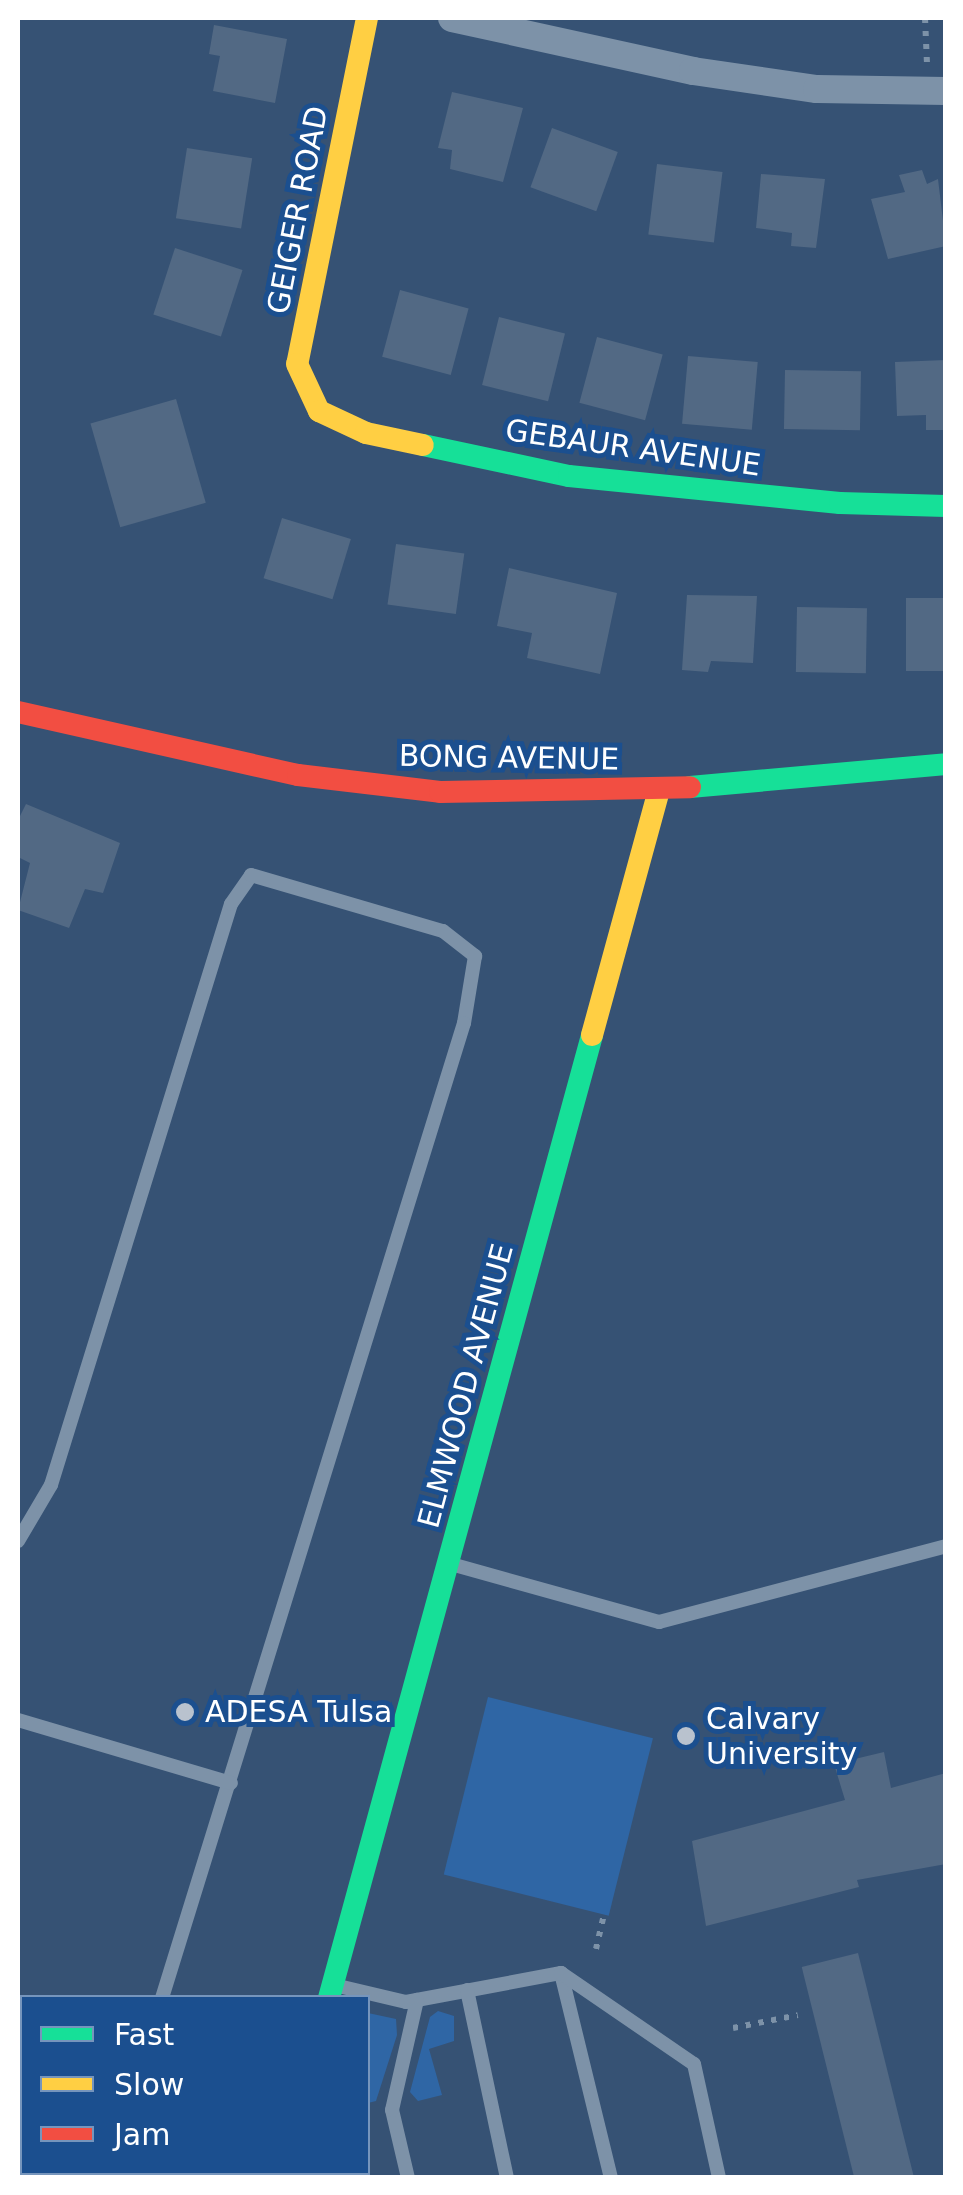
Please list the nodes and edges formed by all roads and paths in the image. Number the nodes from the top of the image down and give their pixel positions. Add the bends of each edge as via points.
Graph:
1 (368, 18) edge
2 (452, 18) edge
3 (925, 18) edge
4 (937, 91) edge
5 (319, 411) joint
6 (946, 506) edge
7 (18, 712) edge
8 (946, 764) edge
9 (659, 790) junction
10 (18, 1541) edge
11 (946, 1546) edge
12 (451, 1564) junction
13 (18, 1720) edge
14 (231, 1783) junction
15 (604, 1914) dead end
16 (596, 1949) dead end
17 (561, 1973) junction
18 (467, 1990) junction
19 (331, 1991) edge
20 (163, 1995) edge
21 (369, 1995) edge
22 (370, 1995) edge
23 (417, 2000) junction
24 (798, 2015) dead end
25 (733, 2028) dead end
26 (408, 2178) edge
27 (507, 2178) edge
28 (611, 2178) edge
29 (719, 2178) edge

1 - 5 street, GEIGER ROAD via 298,364
2 - 4 street via 693,71 817,90
3 - 4 path
5 - 6 street, GEBAUR AVENUE via 366,433 569,476
7 - 9 street, BONG AVENUE via 316,777 440,792
8 - 9 street, BONG AVENUE
9 - 12 street, ELMWOOD AVENUE
10 - 14 lane via 52,1485 225,923 251,875 443,930 475,956 464,1023
11 - 12 lane via 660,1622
12 - 19 street, ELMWOOD AVENUE
13 - 14 lane
14 - 20 lane
15 - 16 path
17 - 18 lane
17 - 28 lane
17 - 29 lane via 694,2064
18 - 23 lane
18 - 27 lane
19 - 21 lane
22 - 23 lane
23 - 26 lane via 392,2110
24 - 25 path

